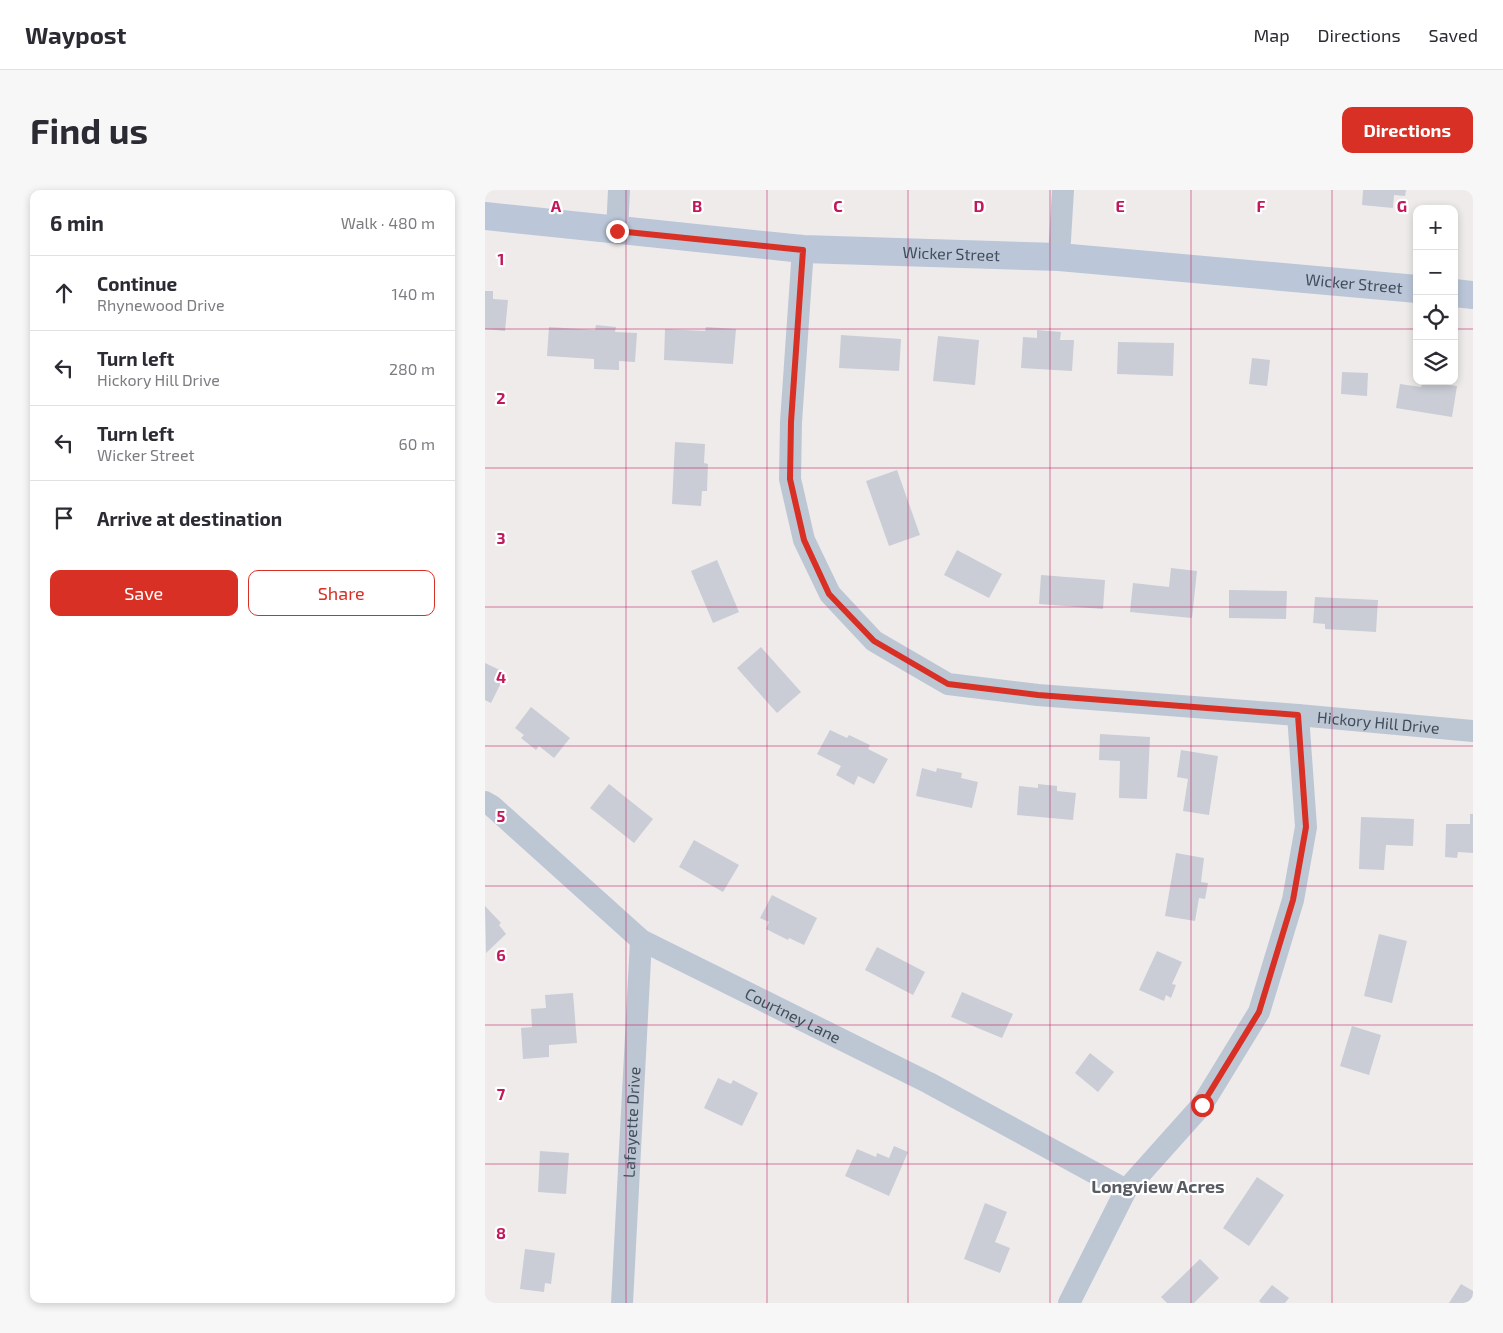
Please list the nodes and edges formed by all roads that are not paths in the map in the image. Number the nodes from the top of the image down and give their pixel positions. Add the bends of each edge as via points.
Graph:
1 (619, 190) edge
2 (1063, 190) edge
3 (485, 216) edge
4 (617, 231) junction
5 (803, 250) junction
6 (1059, 257) junction
7 (1413, 289) edge
8 (1458, 293) edge
9 (1473, 295) edge
10 (1298, 715) junction
11 (1473, 731) edge
12 (485, 802) edge
13 (641, 940) junction
14 (1127, 1190) junction
15 (622, 1303) edge
16 (1069, 1303) edge

1 - 4 street
2 - 6 street
3 - 4 main road, Wicker Street
4 - 5 main road, Wicker Street
5 - 6 main road, Wicker Street
5 - 10 street, Hickory Hill Drive via 790,479 804,540 829,594 874,641 948,684 1038,695
6 - 7 main road, Wicker Street
8 - 9 main road
10 - 11 street, Hickory Hill Drive
10 - 14 street via 1306,827 1293,900 1259,1012 1202,1105
12 - 13 street, Courtney Lane
13 - 14 street, Courtney Lane via 929,1084
13 - 15 street, Lafayette Drive
14 - 16 street

